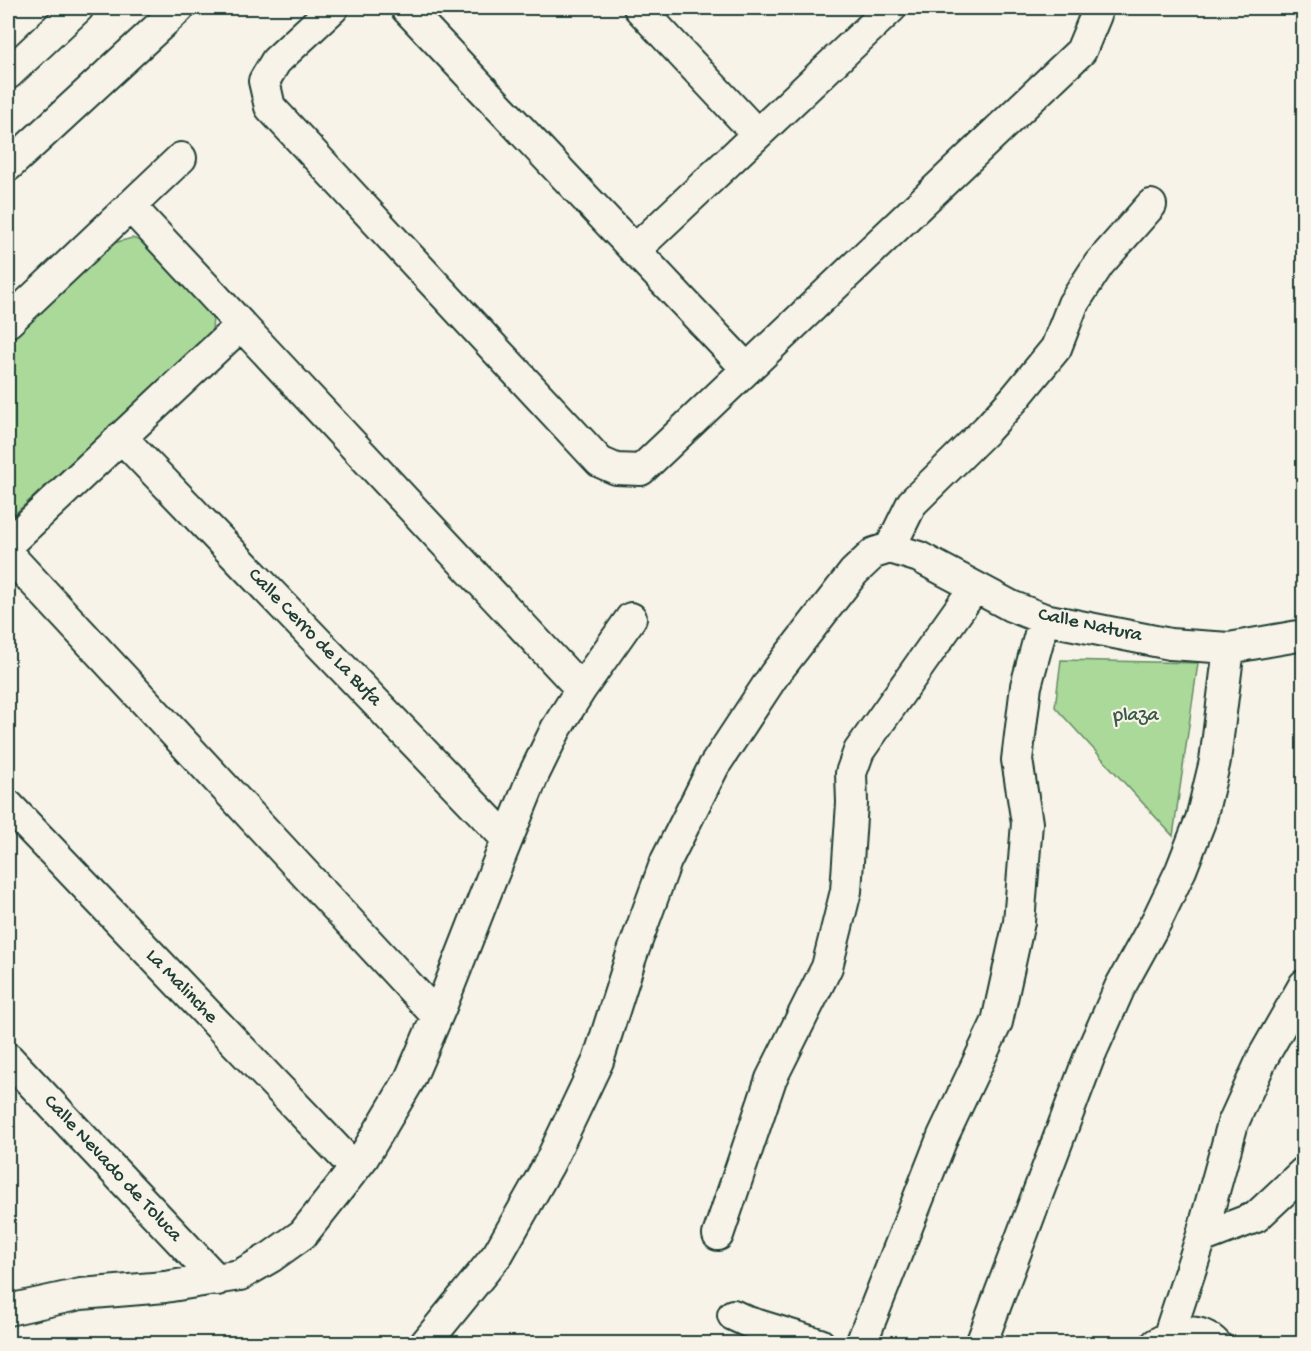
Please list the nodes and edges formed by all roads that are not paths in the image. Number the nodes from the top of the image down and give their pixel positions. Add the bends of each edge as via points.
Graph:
1 (78, 8) edge
2 (179, 8) edge
3 (333, 8) edge
4 (406, 8) edge
5 (639, 8) edge
6 (890, 8) edge
7 (1095, 8) edge
8 (8, 74) edge
9 (757, 134) junction
10 (181, 158) dead end
11 (8, 166) edge
12 (1151, 205) dead end
13 (130, 206) junction
14 (635, 250) junction
15 (8, 322) edge
16 (241, 325) junction
17 (747, 369) junction
18 (121, 437) junction
19 (8, 544) edge
20 (890, 548) junction
21 (8, 554) edge
22 (975, 587) junction
23 (631, 618) dead end
24 (1044, 619) junction
25 (1304, 635) edge
26 (1229, 648) junction
27 (581, 689) junction
28 (8, 805) edge
29 (507, 839) junction
30 (1304, 985) edge
31 (437, 1016) junction
32 (8, 1058) edge
33 (355, 1168) junction
34 (1304, 1172) edge
35 (718, 1235) dead end
36 (1201, 1238) junction
37 (217, 1280) junction
38 (12, 1303) edge
39 (741, 1327) edge
40 (1162, 1339) edge
41 (425, 1344) edge
42 (820, 1344) edge
43 (861, 1344) edge
44 (981, 1344) edge
45 (1216, 1344) edge

1 - 8 street
2 - 11 street
3 - 17 street via 276,61 264,81 270,107 600,462 616,469 641,470
4 - 14 street
5 - 9 street
6 - 9 street
7 - 17 street via 1096,15 1081,51
9 - 14 street
10 - 13 street
12 - 20 street via 1099,264 1073,304 1056,348 987,429 912,503
13 - 15 street
13 - 16 street
14 - 17 street
16 - 18 street
16 - 27 street
18 - 19 street
18 - 29 street, Calle Cerro de La Bufa
20 - 22 street, Calle Natura via 919,557
20 - 41 street via 874,553 854,572 774,675 714,766 666,861 598,1061 549,1164 498,1254
21 - 31 street
22 - 24 street, Calle Natura
22 - 35 street via 859,751 851,772 846,891 827,967 771,1079
23 - 27 street
24 - 26 street, Calle Natura via 1170,644
24 - 43 street via 1026,686 1017,760 1027,823 1019,922 997,1022 943,1136
25 - 26 street, Calle Natura
26 - 44 street via 1215,761 1201,819 1181,870 1120,987 1090,1055
27 - 29 street via 556,729
28 - 33 street, La Malinche
29 - 31 street
30 - 36 street via 1263,1057 1233,1123
31 - 33 street via 410,1079
32 - 37 street, Calle Nevado de Toluca
33 - 37 street via 303,1234 240,1275
34 - 36 street via 1256,1217
36 - 40 street
37 - 38 street
39 - 42 street
40 - 45 street via 1184,1331

